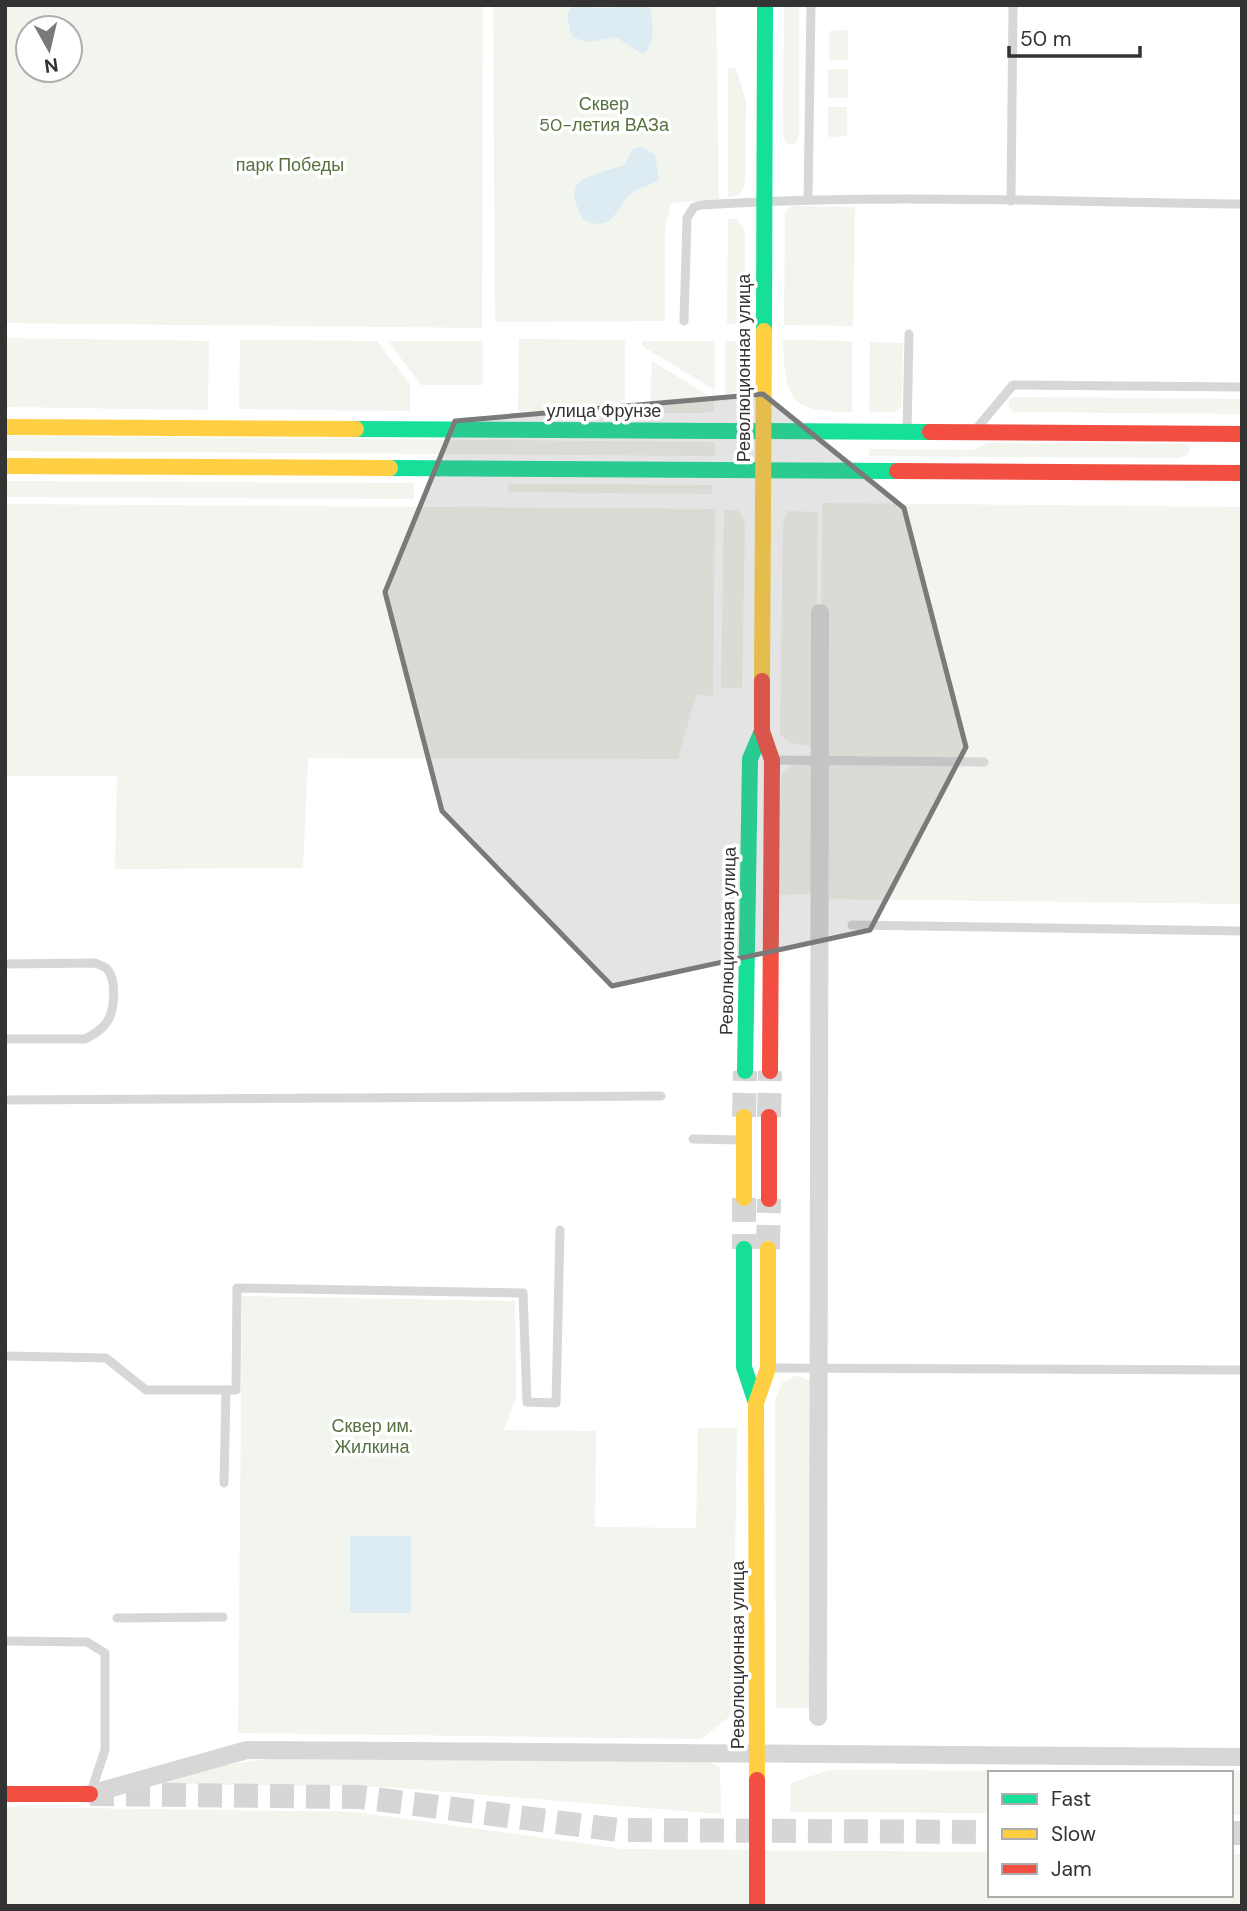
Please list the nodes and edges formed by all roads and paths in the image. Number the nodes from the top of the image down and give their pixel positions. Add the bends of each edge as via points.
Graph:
1 (765, 5) edge
2 (811, 5) edge
3 (1013, 5) edge
4 (764, 201) junction
5 (808, 201) junction
6 (1011, 201) junction
7 (1242, 204) edge
8 (684, 321) dead end
9 (909, 334) dead end
10 (1242, 387) edge
11 (5, 427) edge
12 (763, 431) junction
13 (906, 433) junction
14 (973, 433) junction
15 (1242, 434) edge
16 (1202, 454) junction
17 (5, 466) edge
18 (763, 471) junction
19 (1242, 473) edge
20 (820, 613) dead end
21 (762, 731) junction
22 (772, 760) junction
23 (820, 760) junction
24 (985, 762) dead end
25 (852, 925) dead end
26 (1242, 932) edge
27 (5, 964) edge
28 (5, 1039) edge
29 (745, 1071) tunnel mouth
30 (769, 1071) tunnel mouth
31 (661, 1096) dead end
32 (5, 1100) edge
33 (744, 1117) tunnel mouth
34 (769, 1118) tunnel mouth
35 (694, 1139) dead end
36 (744, 1140) junction
37 (744, 1198) tunnel mouth
38 (769, 1199) tunnel mouth
39 (560, 1230) dead end
40 (744, 1249) tunnel mouth
41 (768, 1250) tunnel mouth
42 (5, 1356) edge
43 (768, 1368) junction
44 (819, 1368) junction
45 (1242, 1370) edge
46 (226, 1390) junction
47 (756, 1403) junction
48 (224, 1483) dead end
49 (223, 1617) dead end
50 (117, 1618) dead end
51 (5, 1641) edge
52 (818, 1717) dead end
53 (757, 1752) junction
54 (1242, 1757) edge
55 (5, 1794) edge
56 (90, 1794) junction
57 (757, 1906) edge

1 - 4 main road, Революционная улица
2 - 5 lane
3 - 6 lane
4 - 5 lane
4 - 8 lane via 701,205 691,211 686,228
4 - 12 main road, Революционная улица
5 - 6 lane
6 - 7 lane
9 - 13 lane
10 - 14 lane via 1013,384
11 - 12 main road, улица Фрунзе
12 - 13 main road, улица Фрунзе
12 - 18 main road, Революционная улица
13 - 14 main road, улица Фрунзе
14 - 16 main road, улица Фрунзе
15 - 16 main road, улица Фрунзе
16 - 18 main road, улица Фрунзе
16 - 19 main road, улица Фрунзе
17 - 18 main road, улица Фрунзе
18 - 21 main road, Революционная улица
20 - 23 street
21 - 22 main road, Революционная улица
21 - 29 main road, Революционная улица via 750,759
22 - 23 lane
22 - 30 main road, Революционная улица
23 - 24 lane
23 - 44 street
25 - 26 lane
27 - 28 lane via 95,963 107,969 113,997 107,1022 85,1039
31 - 32 lane
33 - 36 main road
34 - 38 main road
35 - 36 lane
36 - 37 main road
39 - 46 lane via 556,1403 527,1402 523,1293 237,1288 236,1390
40 - 47 main road, Революционная улица via 744,1367
41 - 43 main road, Революционная улица
42 - 46 lane via 106,1358 146,1390
43 - 44 lane
43 - 47 main road, Революционная улица
44 - 45 lane
44 - 52 street
46 - 48 lane
47 - 53 main road, Революционная улица
49 - 50 lane
51 - 56 lane via 87,1643 104,1653 105,1750
53 - 54 street
53 - 56 street via 247,1750
53 - 57 main road, Революционная улица, bridge
55 - 56 main road

